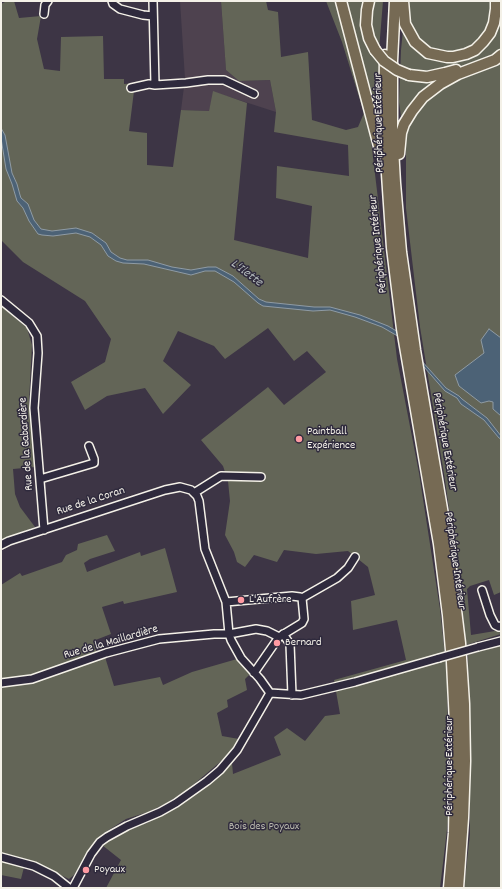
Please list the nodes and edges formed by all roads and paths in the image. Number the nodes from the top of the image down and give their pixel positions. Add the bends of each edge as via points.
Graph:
1 (48, 1) edge
2 (112, 1) edge
3 (153, 1) edge
4 (341, 1) edge
5 (369, 1) edge
6 (388, 1) edge
7 (394, 1) edge
8 (399, 1) edge
9 (403, 1) edge
10 (496, 1) edge
11 (44, 14) dead end
12 (153, 16) junction
13 (393, 40) junction
14 (501, 55) edge
15 (155, 85) junction
16 (131, 88) dead end
17 (254, 94) dead end
18 (395, 183) junction
19 (388, 202) junction
20 (1, 300) edge
21 (407, 328) junction
22 (89, 446) dead end
23 (261, 477) dead end
24 (40, 479) junction
25 (192, 490) junction
26 (44, 530) junction
27 (1, 545) edge
28 (355, 557) dead end
29 (482, 590) dead end
30 (302, 598) junction
31 (226, 602) junction
32 (501, 626) edge
33 (229, 634) junction
34 (281, 636) junction
35 (501, 641) edge
36 (254, 673) junction
37 (1, 683) edge
38 (270, 693) junction
39 (292, 695) junction
40 (1, 857) edge
41 (69, 888) edge
42 (73, 888) edge
43 (449, 888) edge
44 (458, 888) edge

1 - 11 street
2 - 12 street via 120,9
3 - 12 street
4 - 19 highway via 378,141 383,194
5 - 14 highway, bridge via 366,26 375,50 384,61 409,75 426,77 445,74
6 - 19 highway, Périphérique Intérieur via 384,130
7 - 13 highway, Périphérique Extérieur
8 - 13 highway via 397,38
9 - 10 highway via 405,24 415,42 428,53 447,57 461,56 484,42 494,23
12 - 15 street
13 - 18 highway, Périphérique Extérieur via 392,122
14 - 18 highway via 440,84 417,103 402,133 399,174
15 - 16 street
15 - 17 street via 224,80
18 - 21 highway, Périphérique Extérieur
19 - 21 highway, Périphérique Intérieur via 392,248
20 - 24 street, Rue de la Gabardière via 29,323 37,336 34,408
21 - 43 highway, Périphérique Intérieur via 408,365 439,544 452,662 456,785
21 - 44 highway, Périphérique Extérieur via 418,371 446,530 460,643 465,761
22 - 24 street via 94,463
23 - 25 street via 220,476
24 - 26 street, Rue de la Gabardière
25 - 26 street, Rue de la Coran via 180,487 165,490
25 - 31 street via 199,503 205,549
26 - 27 street, Rue de la Coran
28 - 30 street via 337,578
29 - 32 street via 495,625
30 - 31 street via 292,596
30 - 34 street via 302,623
31 - 33 street
33 - 34 street, Rue de la Maillardière via 256,629
33 - 36 street via 236,651
33 - 37 street, Rue de la Maillardière via 159,639 106,653 32,679
34 - 36 street
34 - 39 street via 290,644
35 - 39 street, bridge via 346,684
36 - 38 street
38 - 39 street
38 - 42 street via 237,750 220,770 160,812 127,826 100,842
40 - 41 street via 34,866 54,876

